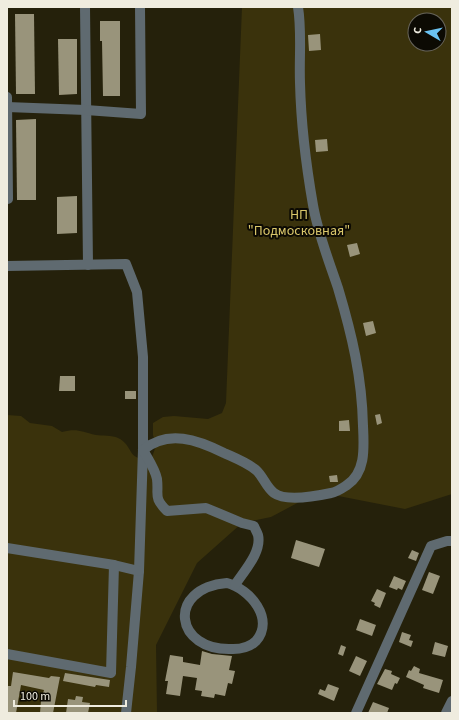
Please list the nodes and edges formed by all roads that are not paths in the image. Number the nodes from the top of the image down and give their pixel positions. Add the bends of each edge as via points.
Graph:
1 (85, 7) edge
2 (140, 7) edge
3 (298, 7) edge
4 (7, 97) edge
5 (7, 107) edge
6 (86, 110) junction
7 (8, 199) dead end
8 (88, 264) junction
9 (7, 266) edge
10 (143, 450) junction
11 (452, 541) edge
12 (7, 548) edge
13 (114, 565) junction
14 (139, 571) junction
15 (235, 585) junction
16 (7, 654) edge
17 (452, 701) edge
18 (126, 713) edge
19 (356, 713) edge
20 (446, 713) edge

1 - 6 street
2 - 6 street via 141,114
3 - 10 street via 300,83 306,157 313,207 356,357 363,400 362,468 354,480 337,492 314,497 283,496 274,493 257,471 244,462 190,440 160,440
4 - 5 street
5 - 6 street
5 - 7 street
6 - 8 street
8 - 9 street
8 - 10 street via 126,264 137,292 143,357
10 - 14 street
10 - 15 street via 153,466 157,479 156,495 167,511 206,508 254,526 258,535 258,546
11 - 19 street via 431,546
12 - 13 street
13 - 14 street
13 - 16 street via 111,673
14 - 18 street
15 - 15 street via 247,594 262,613 263,629 259,637 254,643 238,649 219,649 200,642 193,637 185,623 184,614 190,600 197,593 213,585
17 - 20 street

